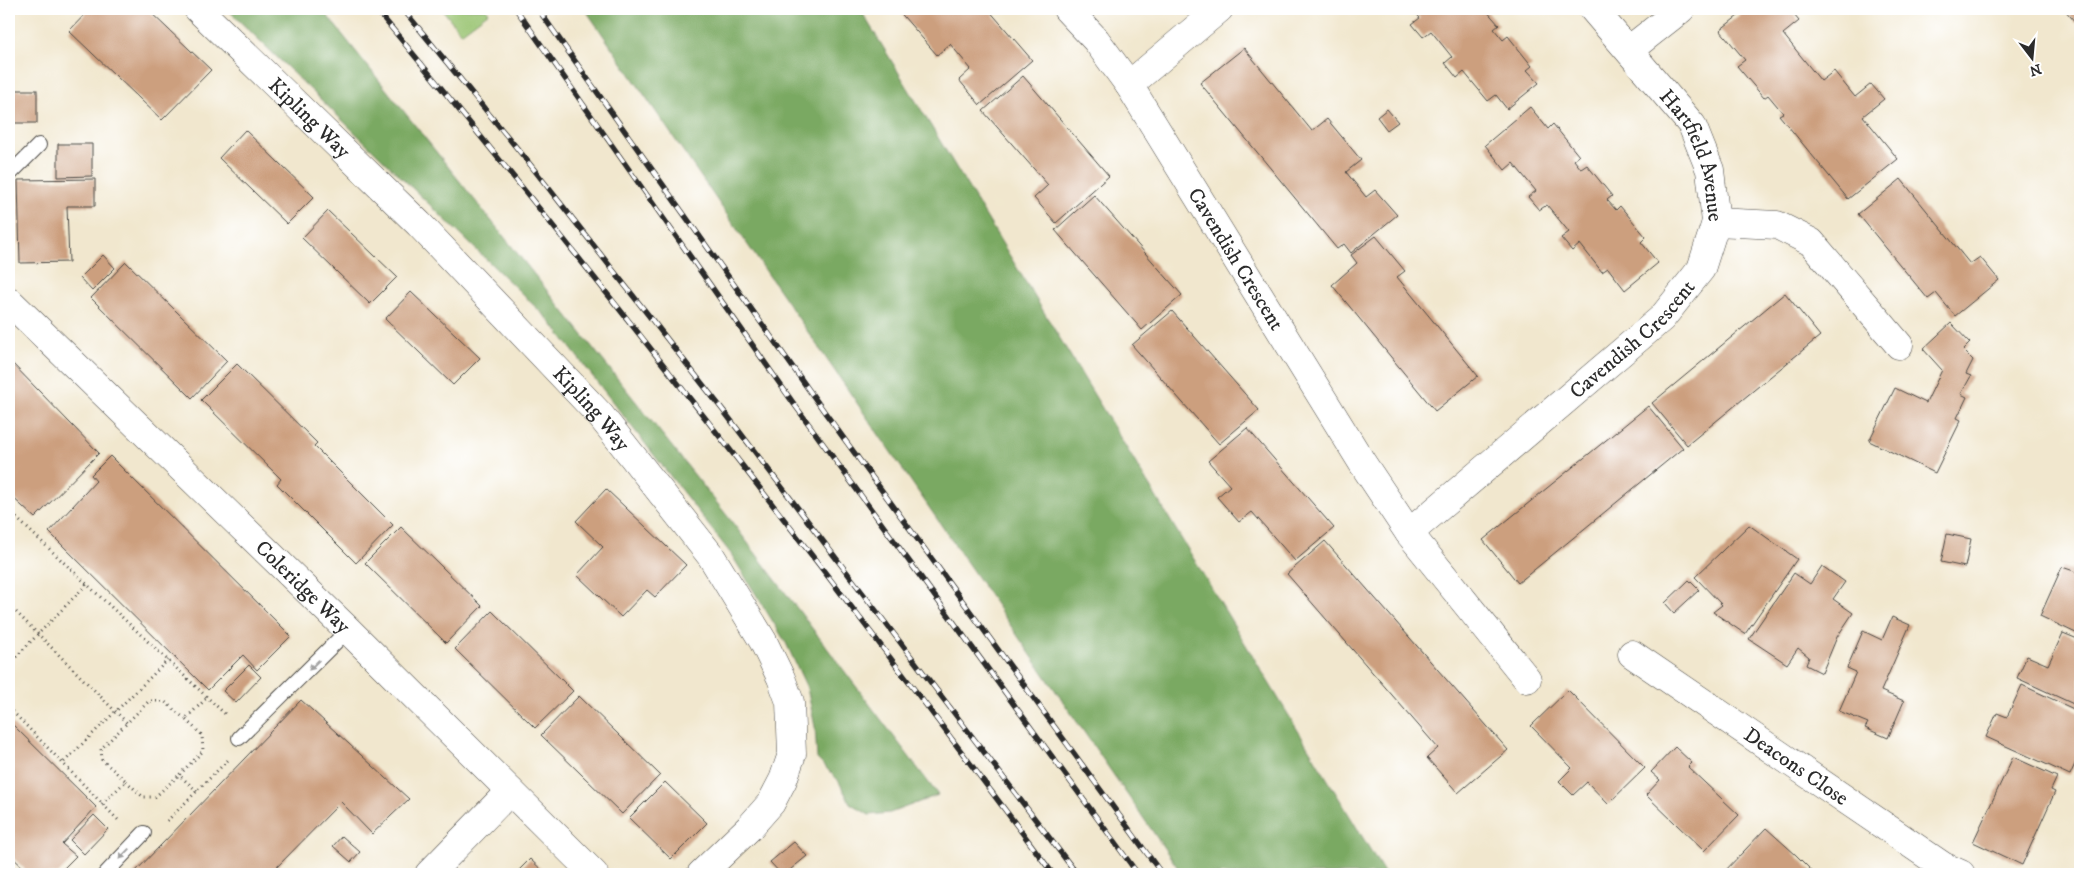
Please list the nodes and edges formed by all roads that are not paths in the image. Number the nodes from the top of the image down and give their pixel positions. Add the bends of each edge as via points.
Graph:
1 (198, 9) edge
2 (1067, 9) edge
3 (1219, 9) edge
4 (1593, 9) edge
5 (1681, 9) edge
6 (1629, 50) junction
7 (1129, 85) junction
8 (39, 145) dead end
9 (9, 175) edge
10 (1716, 222) junction
11 (9, 301) edge
12 (1898, 345) dead end
13 (1409, 533) junction
14 (348, 630) junction
15 (1632, 654) dead end
16 (1527, 679) dead end
17 (239, 738) dead end
18 (510, 791) junction
19 (144, 833) dead end
20 (105, 874) edge
21 (429, 874) edge
22 (594, 874) edge
23 (701, 874) edge
24 (1961, 874) edge

1 - 23 street, Kipling Way via 419,224 600,415 711,556 762,642 790,702 792,754 771,803
2 - 7 street, Cavendish Crescent via 1096,40
3 - 7 street
4 - 6 street, Hartfield Avenue
5 - 6 street
6 - 10 street, Hartfield Avenue via 1692,124 1710,170
7 - 13 street, Cavendish Crescent
8 - 9 lane
10 - 12 street, Hartfield Avenue via 1778,226 1811,242
10 - 13 street, Cavendish Crescent via 1701,269 1662,318
11 - 14 street, Coleridge Way
13 - 16 street, Cavendish Crescent
14 -> 17 lane
14 - 18 street, Coleridge Way
15 - 24 street, Deacons Close via 1943,866
18 - 21 street
18 - 22 street, Coleridge Way
19 -> 20 lane

